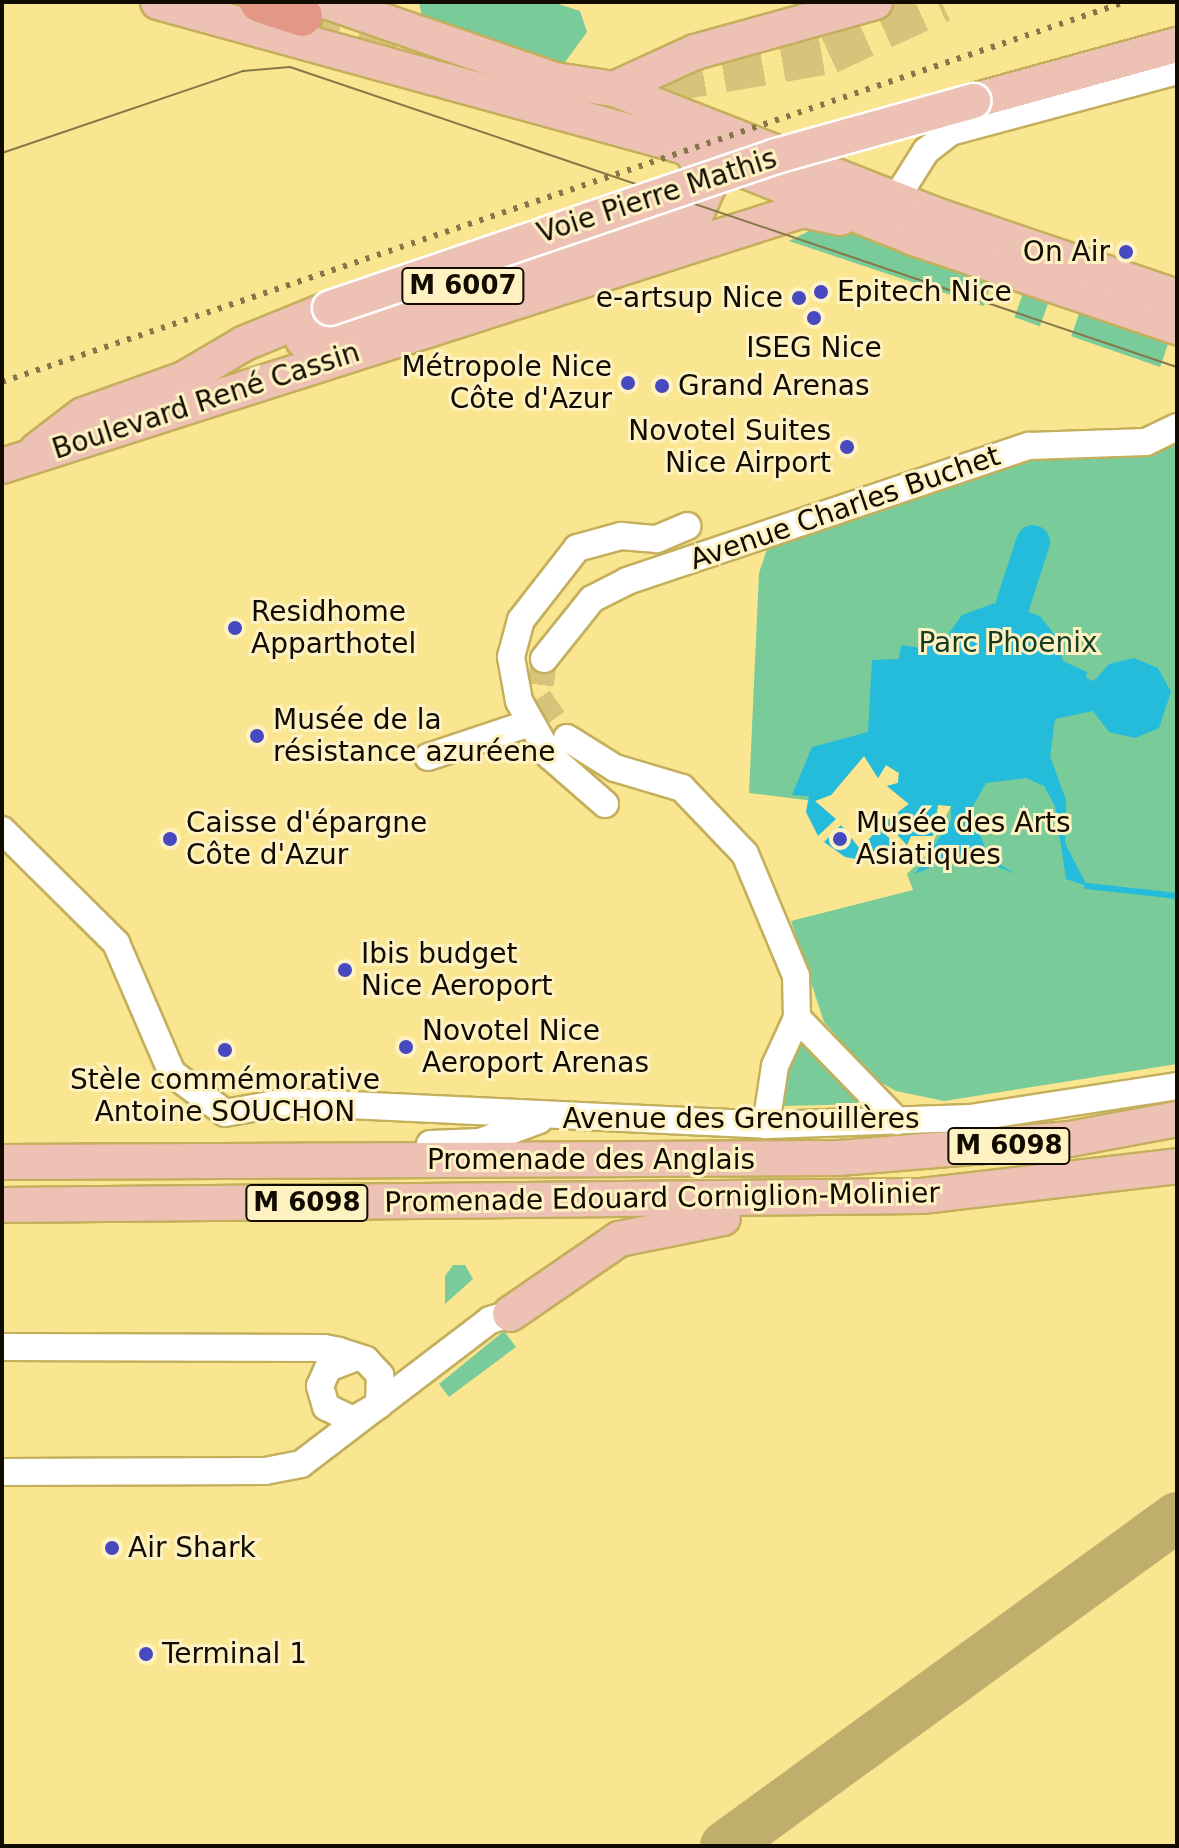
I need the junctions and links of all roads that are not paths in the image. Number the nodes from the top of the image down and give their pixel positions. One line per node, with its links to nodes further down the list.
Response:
1 (158, 2): 7 (main road, Boulevard René Cassin)
2 (260, 2): 4 (highway)
3 (875, 2): 9 (main road)
4 (315, 9): 5 (main road)
5 (392, 12): 7 (main road); 9 (main road)
6 (1177, 45): 18 (main road, Voie Pierre Mathis, bridge)
7 (372, 55): 10 (main road, Boulevard René Cassin)
8 (1177, 71): 12 (street)
9 (614, 89): 10 (main road); 12 (main road)
10 (601, 120): 11 (main road, Boulevard René Cassin)
11 (682, 146): 13 (main road, Boulevard René Cassin); 16 (main road, Boulevard René Cassin / M 6007)
12 (895, 200): 14 (main road)
13 (914, 238): 15 (main road, Boulevard René Cassin); 18 (main road, Boulevard René Cassin)
14 (1177, 297)
15 (1177, 327)
16 (303, 340)
17 (1177, 427): 20 (street, Avenue Charles Buchet)
18 (15, 462)
19 (687, 526): 21 (street)
20 (544, 659)
21 (530, 723): 23 (street); 24 (street)
22 (567, 738): 26 (street)
23 (428, 757)
24 (605, 804)
25 (2, 830): 28 (street, Avenue des Grenouillères)
26 (797, 1018): 30 (street); 31 (street)
27 (1177, 1086): 30 (street, Avenue des Grenouillères)
28 (542, 1119): 31 (street, Avenue des Grenouillères); 32 (street, Avenue des Grenouillères)
29 (1177, 1119): 32 (main road, Promenade des Anglais / M 6098)
30 (897, 1121): 31 (street, Avenue des Grenouillères)
31 (766, 1125)
32 (321, 1160): 33 (main road, Promenade des Anglais / M 6098)
33 (2, 1162)
34 (1177, 1166): 35 (main road, Promenade Edouard Corniglion-Molinier / M 6098)
35 (922, 1196): 36 (main road, Promenade Edouard Corniglion-Molinier / M 6098); 37 (main road)
36 (2, 1205)
37 (510, 1314): 40 (street)
38 (2, 1347): 39 (street)
39 (361, 1359): 40 (street); 41 (street); 41 (street)
40 (423, 1369): 41 (street)
41 (372, 1413): 42 (street)
42 (2, 1472)

